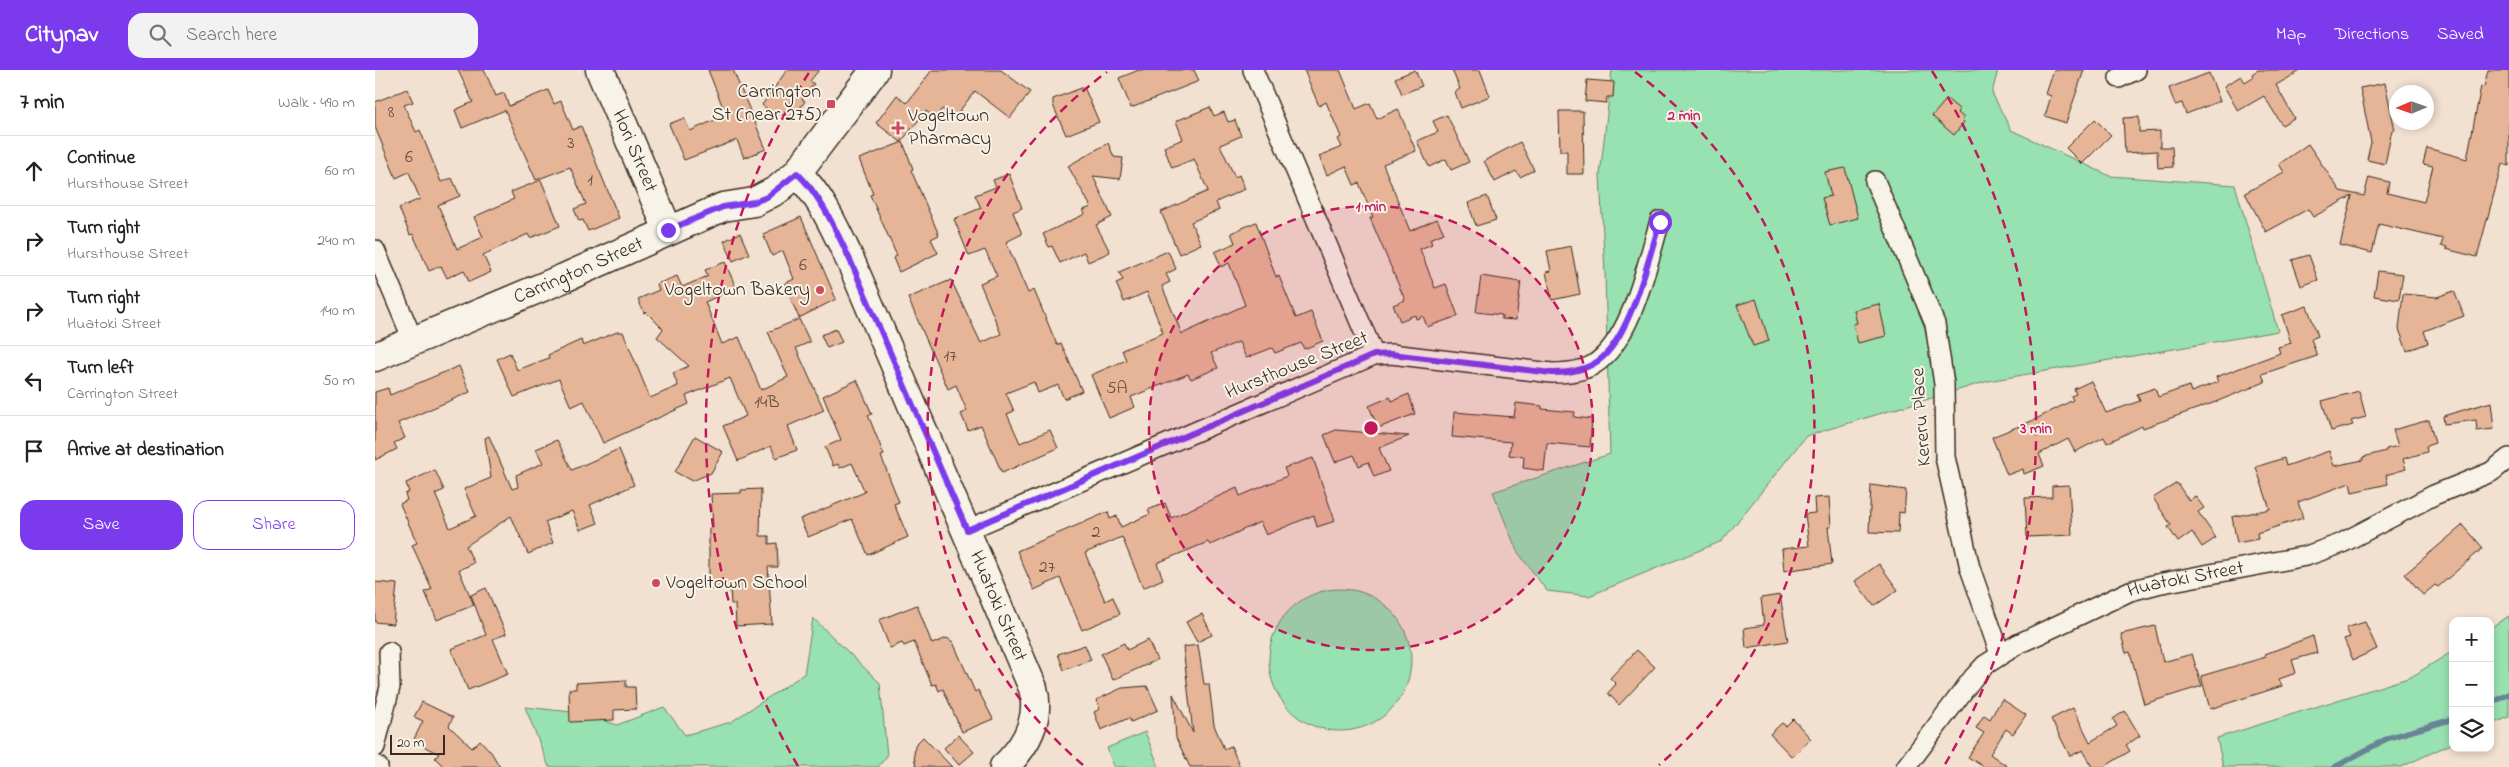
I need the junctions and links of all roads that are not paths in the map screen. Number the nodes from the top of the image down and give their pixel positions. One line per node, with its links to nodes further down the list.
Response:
1 (600, 70): 9 (main road, Hori Street)
2 (875, 70): 6 (main road, Carrington Street)
3 (1253, 70): 12 (street)
4 (2136, 70): 5 (street)
5 (2119, 78)
6 (797, 173): 9 (main road, Carrington Street); 15 (main road, Huatoki Street)
7 (1875, 181): 17 (street, Kereru Place)
8 (1660, 222): 12 (street, Hursthouse Street)
9 (668, 230): 11 (main road, Carrington Street)
10 (375, 250): 11 (street)
11 (413, 340): 13 (main road, Carrington Street)
12 (1374, 355): 15 (street, Hursthouse Street)
13 (375, 357)
14 (2509, 458): 17 (street, Huatoki Street)
15 (967, 530): 19 (main road, Huatoki Street)
16 (389, 652): 18 (street)
17 (2000, 654): 20 (street, Huatoki Street)
18 (375, 747)
19 (1004, 767)
20 (1906, 767)

